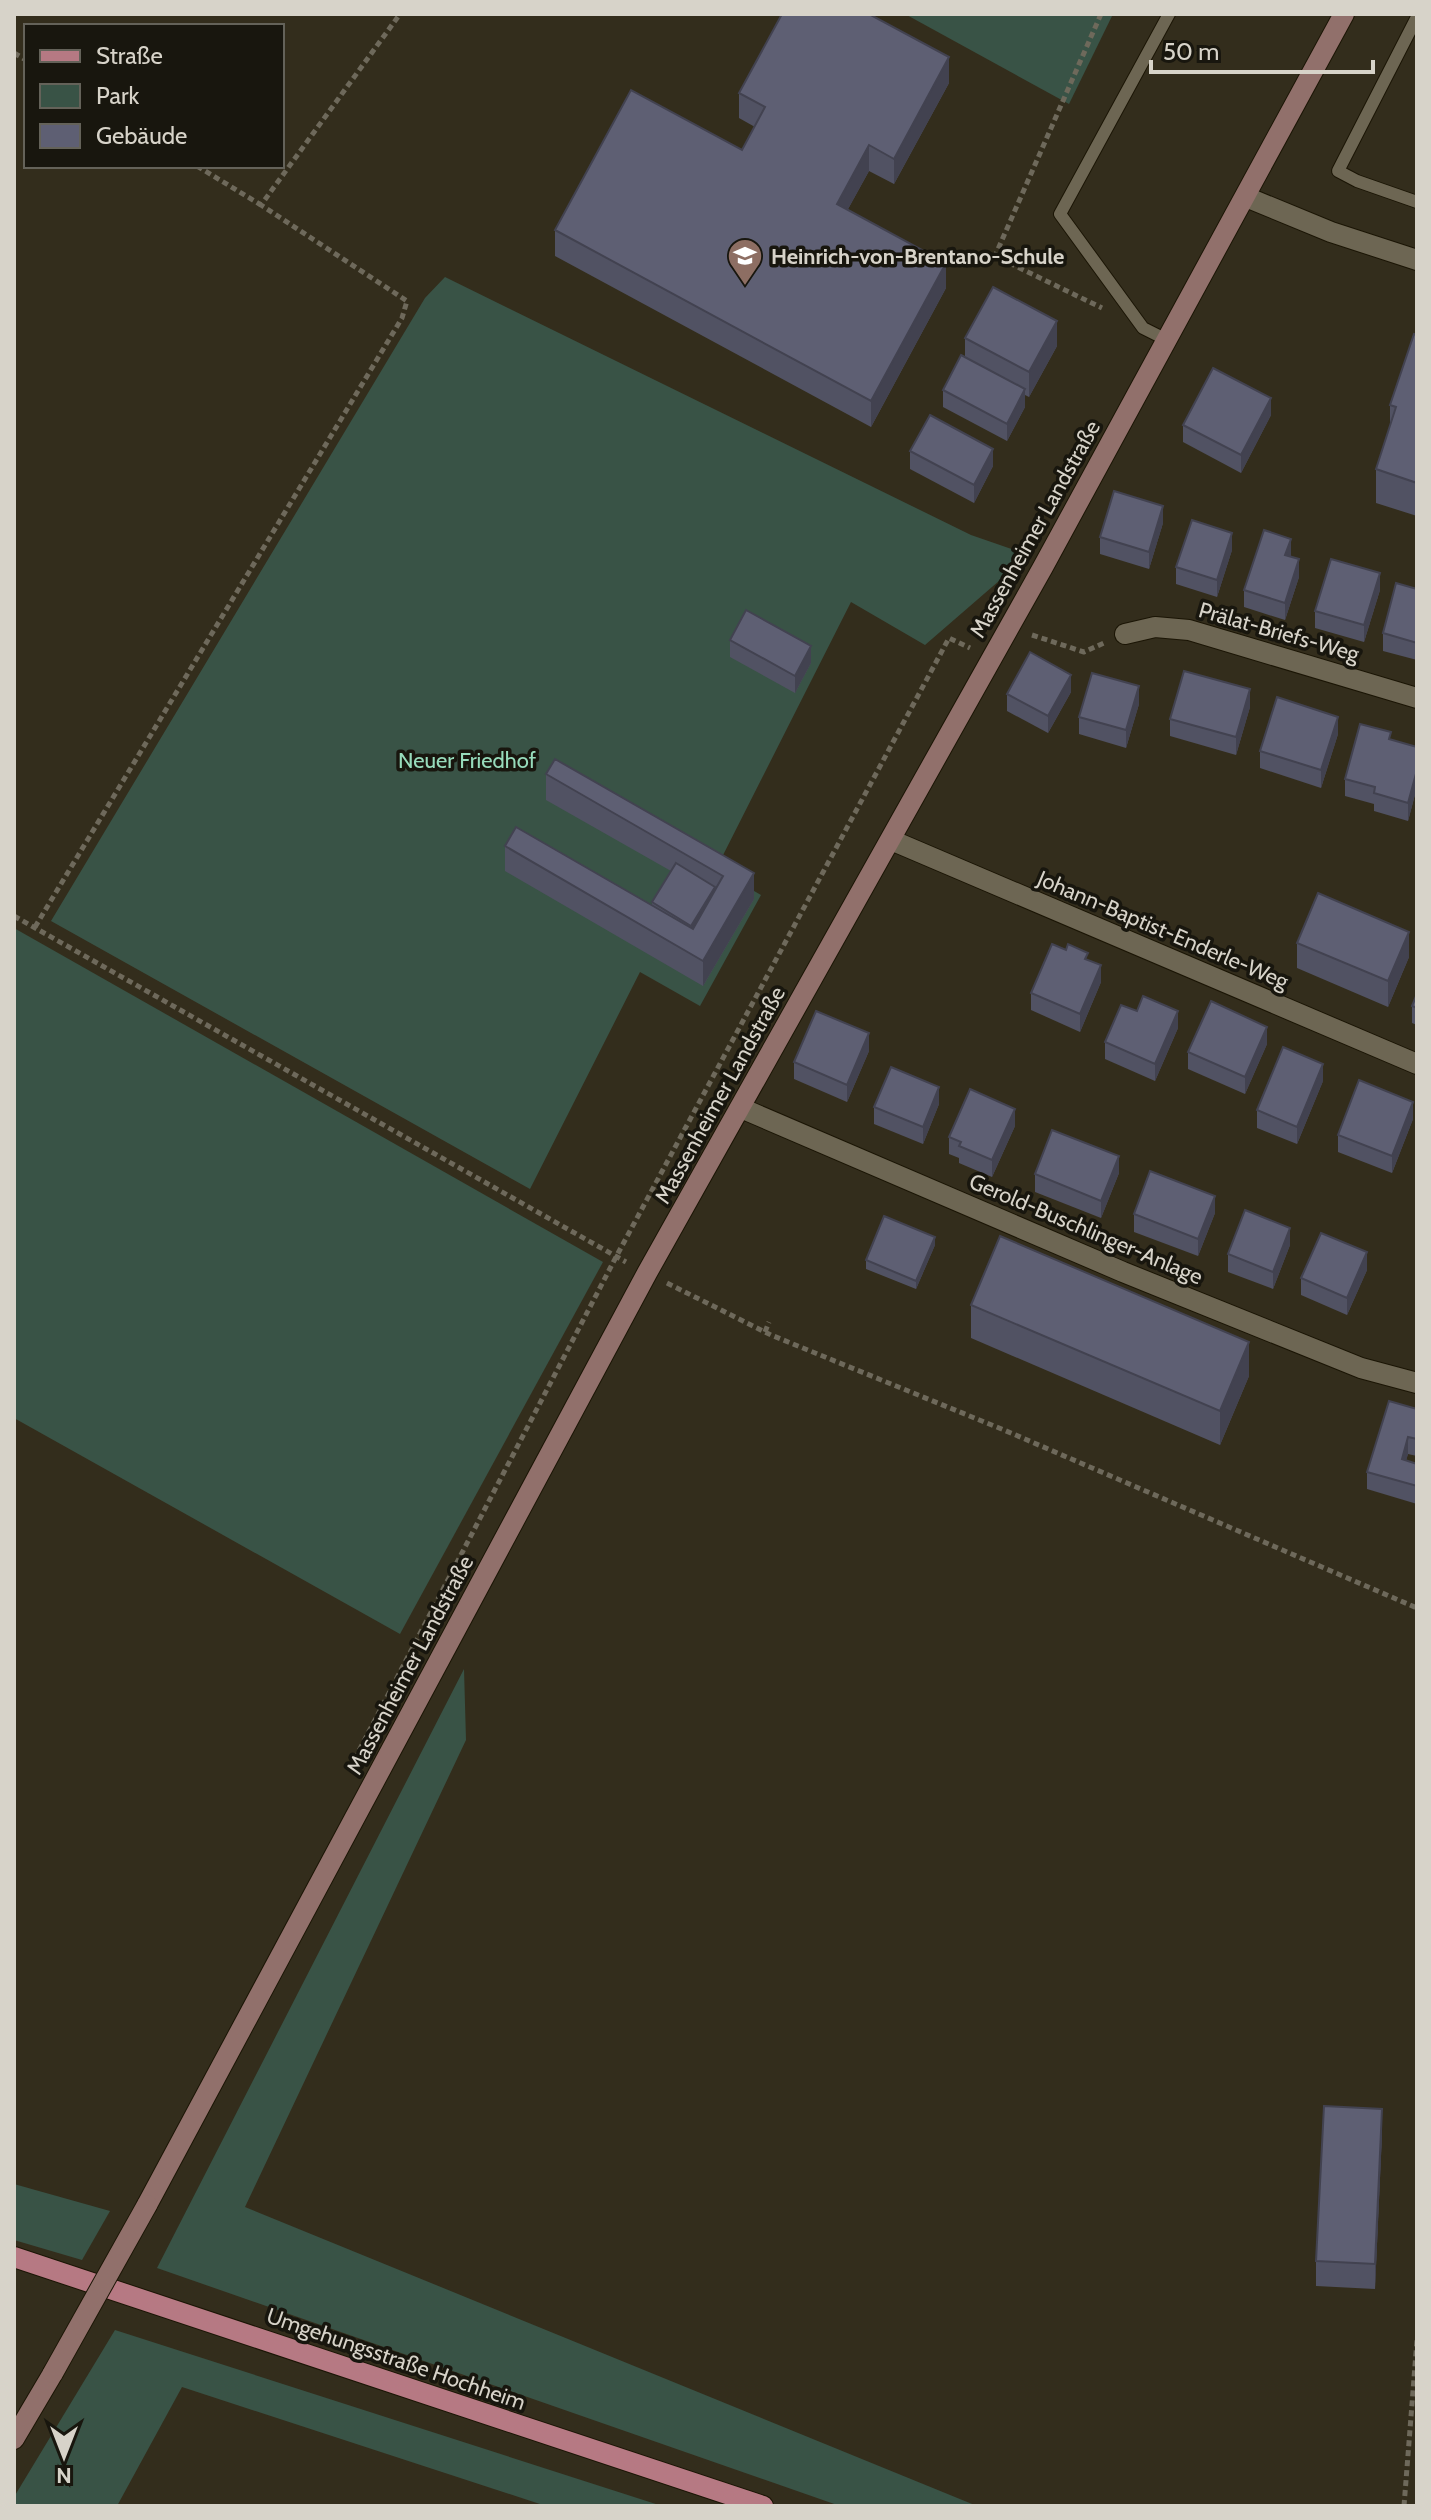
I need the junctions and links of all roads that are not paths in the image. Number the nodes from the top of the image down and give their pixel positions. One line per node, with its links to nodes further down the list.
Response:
1 (1169, 14): 7 (lane)
2 (1344, 14): 4 (street, Massenheimer Landstraße)
3 (1417, 17): 5 (lane)
4 (1246, 197): 6 (street); 7 (street, Massenheimer Landstraße)
5 (1417, 202)
6 (1417, 260)
7 (1167, 340): 10 (street, Massenheimer Landstraße)
8 (1125, 634): 9 (street, Prälat-Briefs-Weg)
9 (1417, 698)
10 (891, 840): 11 (street, Johann-Baptist-Enderle-Weg); 12 (street, Massenheimer Landstraße)
11 (1417, 1064)
12 (741, 1108): 13 (street, Gerold-Buschlinger-Anlage); 15 (street, Massenheimer Landstraße, bridge)
13 (1417, 1383)
14 (14, 2257): 16 (main road, Umgehungsstraße Hochheim)
15 (14, 2439)
16 (763, 2506)

